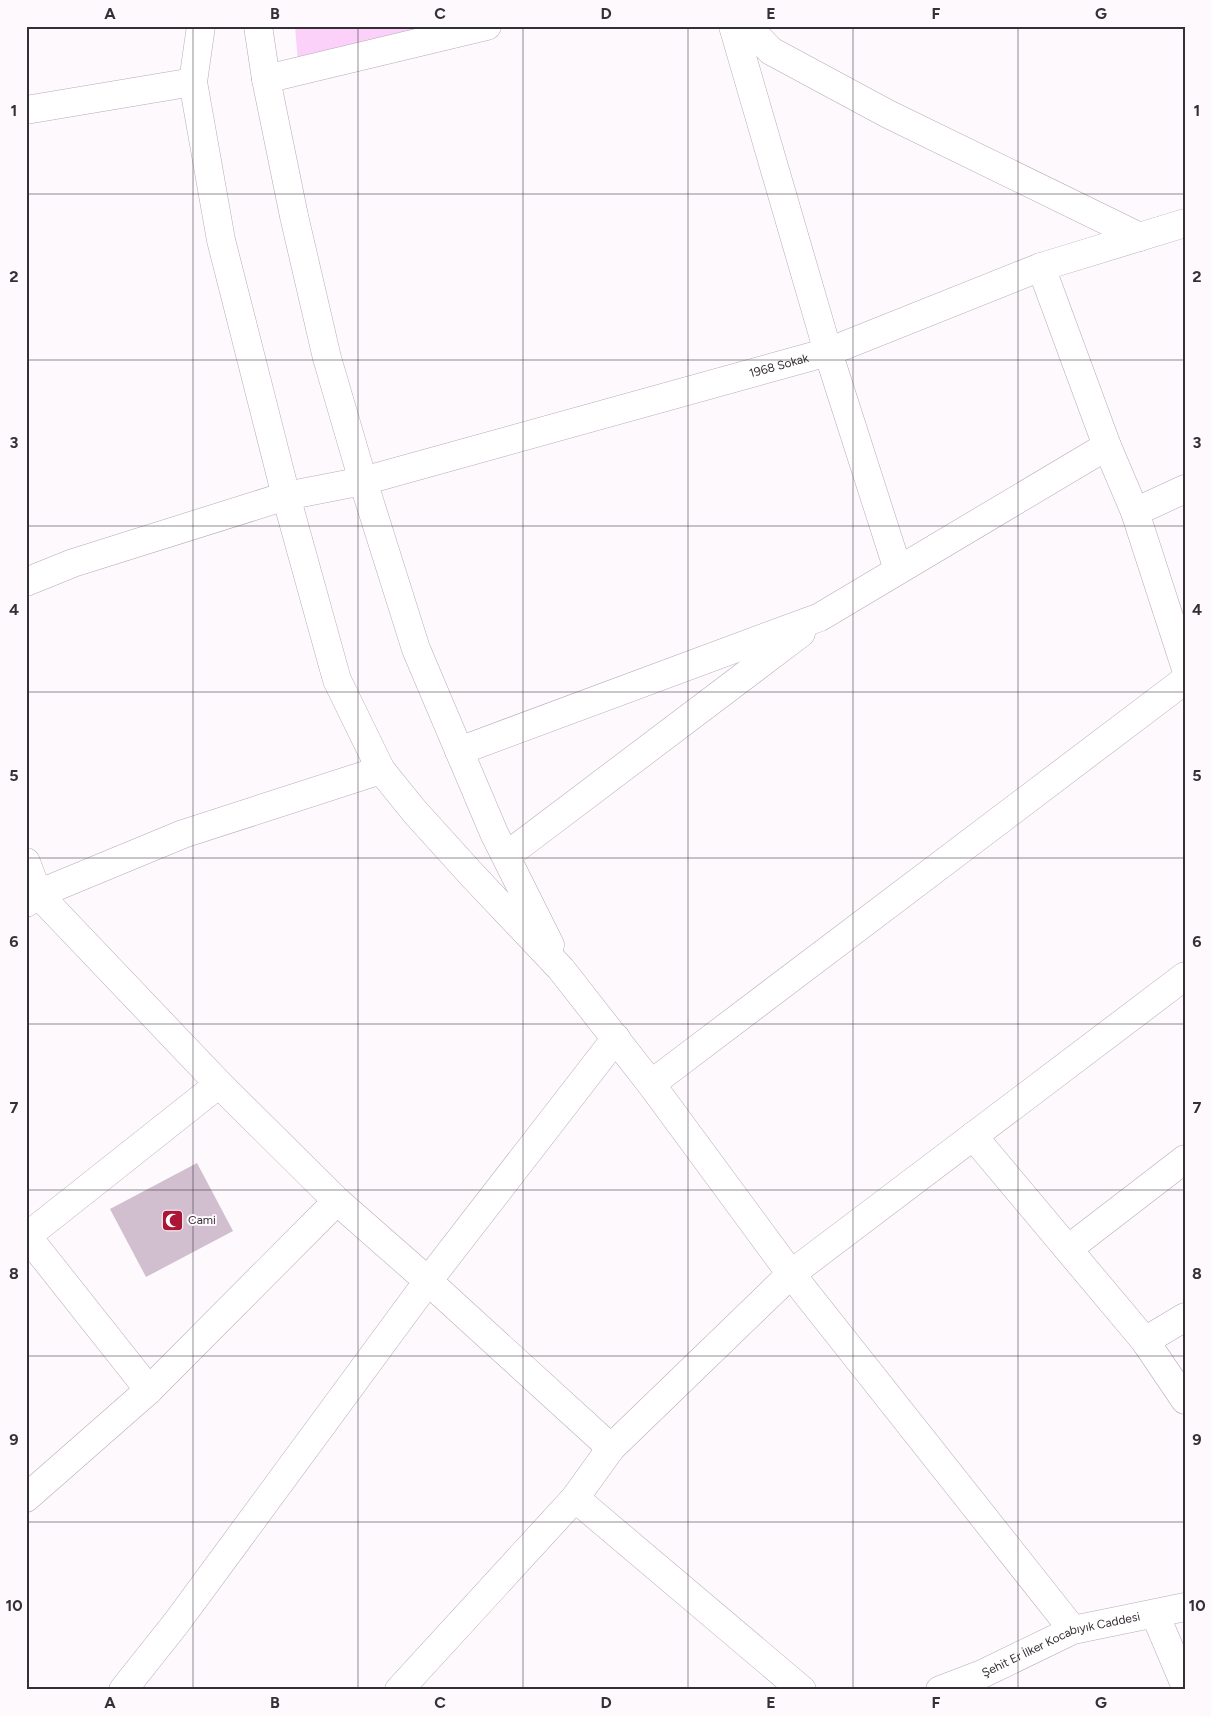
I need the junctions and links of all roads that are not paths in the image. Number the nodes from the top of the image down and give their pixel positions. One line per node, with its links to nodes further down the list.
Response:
1 (201, 26): 7 (street)
2 (258, 26): 6 (street)
3 (487, 26): 6 (street)
4 (733, 26): 12 (street)
5 (747, 26): 10 (street)
6 (266, 79): 14 (street)
7 (193, 82): 8 (street); 16 (street)
8 (26, 110)
9 (1185, 223): 10 (street, 1968 Sokak)
10 (1140, 238): 11 (street, 1968 Sokak)
11 (1041, 267): 12 (street, 1968 Sokak); 13 (street)
12 (828, 352): 14 (street, 1968 Sokak); 18 (street)
13 (1107, 446): 17 (street); 18 (street)
14 (363, 481): 16 (street, 1968 Sokak); 23 (street)
15 (1185, 489): 17 (street)
16 (286, 496): 19 (street, 1968 Sokak); 24 (street)
17 (1135, 512): 21 (street)
18 (898, 570): 20 (street)
19 (26, 582)
20 (828, 612): 23 (street); 25 (street)
21 (1185, 666)
22 (1185, 680): 32 (street)
23 (459, 751): 25 (street)
24 (381, 770): 27 (street); 28 (street)
25 (506, 856): 28 (street)
26 (26, 862): 27 (street)
27 (32, 898): 31 (street)
28 (561, 969): 30 (street)
29 (1185, 976): 33 (street)
30 (616, 1038): 32 (street); 39 (street)
31 (219, 1084): 35 (street); 36 (street)
32 (651, 1084): 38 (street)
33 (973, 1136): 37 (street); 38 (street)
34 (1185, 1159): 37 (street)
35 (337, 1202): 39 (street); 42 (street)
36 (27, 1236): 42 (street)
37 (1068, 1249): 41 (street)
38 (791, 1274): 44 (street); 49 (street)
39 (428, 1281): 44 (street); 51 (street)
40 (1185, 1317): 41 (street)
41 (1145, 1341): 43 (street)
42 (149, 1390): 45 (street)
43 (1185, 1400)
44 (611, 1448): 46 (street)
45 (26, 1498)
46 (575, 1498): 52 (street); 53 (street)
47 (1185, 1607): 48 (street, Şehit Er İlker Kocabıyık Caddesi)
48 (1155, 1614): 49 (street, Şehit Er İlker Kocabıyık Caddesi); 50 (street)
49 (1073, 1630): 54 (street, Şehit Er İlker Kocabıyık Caddesi)
50 (1185, 1685)
51 (123, 1690)
52 (399, 1690)
53 (802, 1690)
54 (940, 1690)

